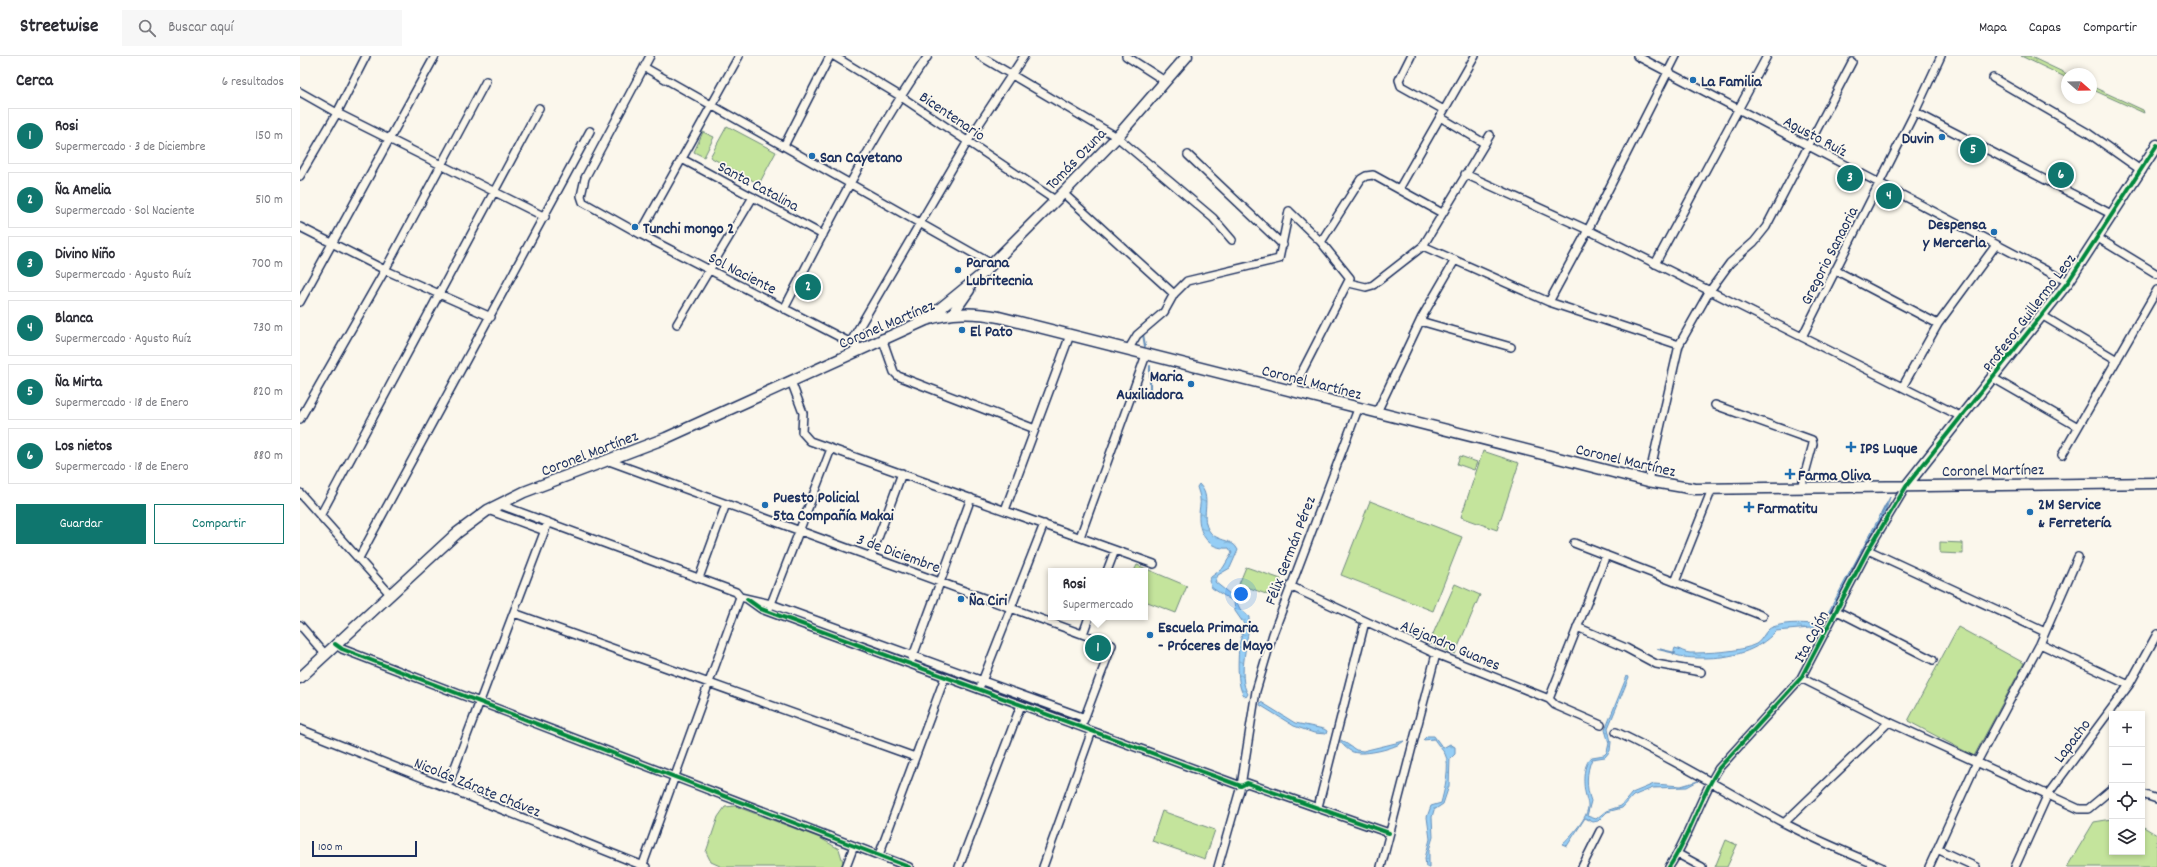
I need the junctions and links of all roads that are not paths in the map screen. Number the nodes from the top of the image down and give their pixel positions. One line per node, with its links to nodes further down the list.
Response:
1 (366, 56): 31 (street)
2 (435, 56): 36 (street)
3 (650, 56): 19 (street)
4 (739, 56): 27 (street)
5 (830, 56): 39 (street)
6 (834, 56): 26 (street, Bicentenario)
7 (928, 56): 26 (street)
8 (980, 56): 21 (street)
9 (1024, 56): 21 (street)
10 (1126, 56): 24 (street)
11 (1187, 56): 24 (main road, Tomás Ozuna)
12 (1411, 56): 32 (street)
13 (1475, 56): 32 (street)
14 (1637, 56): 20 (street, Agusto Ruíz)
15 (1676, 56): 20 (street)
16 (1766, 56): 29 (street)
17 (1941, 56): 30 (street, Gregorio Sanaoria)
18 (1852, 62): 40 (street)
19 (644, 67): 27 (street); 60 (street, Sol Naciente)
20 (1668, 72): 29 (street, Agusto Ruíz); 59 (street)
21 (1010, 75): 35 (street); 37 (street)
22 (1993, 78): 45 (street)
23 (486, 81): 44 (street)
24 (1165, 81): 35 (main road, Tomás Ozuna)
25 (300, 92): 31 (street)
26 (900, 96): 37 (street, Bicentenario); 48 (street)
27 (712, 105): 39 (street); 43 (street)
28 (539, 108): 51 (street)
29 (1738, 109): 40 (street, Agusto Ruíz); 71 (street)
30 (1915, 112): 49 (street, Gregorio Sanaoria); 55 (street)
31 (337, 113): 36 (street); 47 (street)
32 (1442, 114): 38 (street); 50 (street)
33 (590, 131): 56 (street)
34 (1490, 135): 38 (street)
35 (1117, 137): 52 (main road, Tomás Ozuna); 63 (street)
36 (389, 139): 44 (street); 65 (street)
37 (968, 141): 52 (street, Bicentenario); 57 (street)
38 (1484, 143): 46 (street)
39 (784, 146): 48 (street)
40 (1809, 146): 49 (street, Agusto Ruíz); 80 (street)
41 (2156, 151): 45 (main road, Profesor Guillermo Leoz)
42 (1188, 155): 66 (street)
43 (682, 159): 53 (street, Santa Catalina); 60 (street)
44 (441, 166): 51 (street); 72 (street)
45 (2142, 171): 55 (main road, Profesor Guillermo Leoz)
46 (1465, 174): 54 (street); 59 (street)
47 (300, 176)
48 (848, 184): 57 (street); 61 (street)
49 (1880, 184): 67 (street, Agusto Ruíz); 74 (street, Gregorio Sanaoria)
50 (1399, 189): 54 (street); 64 (street)
51 (495, 190): 56 (street); 81 (street)
52 (1059, 196): 70 (main road, Tomás Ozuna); 82 (street, Bicentenario)
53 (753, 197): 61 (street, Santa Catalina); 73 (street)
54 (1442, 213): 68 (street)
55 (2113, 215): 62 (main road, Profesor Guillermo Leoz)
56 (545, 217): 88 (street)
57 (918, 223): 70 (street); 96 (street)
58 (300, 227): 65 (street)
59 (1588, 230): 71 (street); 84 (street)
60 (640, 234): 73 (street, Sol Naciente)
61 (823, 235): 85 (street)
62 (2098, 238): 75 (street); 77 (main road, Profesor Guillermo Leoz)
63 (1232, 240)
64 (1321, 242): 66 (street); 78 (street)
65 (332, 244): 72 (street); 83 (street)
66 (1283, 245): 82 (street)
67 (1996, 245): 77 (street, Agusto Ruíz); 92 (street)
68 (1423, 246): 69 (street); 78 (street)
69 (1455, 260): 84 (street); 90 (street)
70 (992, 264): 76 (main road, Tomás Ozuna)
71 (1655, 264): 80 (street)
72 (385, 270): 81 (street); 111 (street)
73 (710, 270): 85 (street, Sol Naciente); 91 (street)
74 (1835, 270): 92 (street); 94 (street, Gregorio Sanaoria)
75 (2157, 274)
76 (979, 277): 86 (main road, Tomás Ozuna); 89 (main road, Tomás Ozuna)
77 (2068, 282): 87 (main road, Profesor Guillermo Leoz)
78 (1349, 283): 106 (street)
79 (2157, 290): 102 (street)
80 (1709, 292): 94 (street); 97 (street)
81 (439, 294): 88 (street); 129 (street)
82 (1174, 294): 100 (street)
83 (300, 302)
84 (1549, 302): 97 (street)
85 (784, 309): 96 (street, Sol Naciente)
86 (953, 313): 89 (main road, Coronel Martínez); 93 (main road, Coronel Martínez)
87 (2043, 316): 102 (street); 103 (main road, Profesor Guillermo Leoz)
88 (491, 317): 141 (street)
89 (926, 320): 95 (main road, Coronel Martínez)
90 (1420, 321): 98 (street); 109 (street)
91 (677, 324)
92 (1938, 324): 105 (street)
93 (1070, 335): 100 (main road, Coronel Martínez); 113 (street)
94 (1802, 337): 105 (street)
95 (882, 338): 99 (main road, Coronel Martínez); 113 (street)
96 (850, 343): 99 (street, Sol Naciente)
97 (1679, 345): 118 (street)
98 (1511, 347)
99 (861, 348): 104 (main road, Coronel Martínez)
100 (1128, 350): 101 (main road, Coronel Martínez)
101 (1146, 355): 106 (main road, Coronel Martínez); 134 (street)
102 (2117, 360): 112 (street)
103 (1993, 378): 110 (main road, Profesor Guillermo Leoz); 112 (street)
104 (791, 381): 114 (street); 116 (main road, Coronel Martínez)
105 (1903, 386): 110 (street)
106 (1292, 391): 108 (main road, Coronel Martínez)
107 (1715, 405): 121 (street)
108 (1358, 409): 109 (main road, Coronel Martínez); 147 (street, Félix Germán Pérez)
109 (1377, 412): 118 (main road, Coronel Martínez)
110 (1962, 417): 120 (main road, Profesor Guillermo Leoz)
111 (300, 419)
112 (2078, 428): 115 (street)
113 (1035, 429): 128 (street)
114 (831, 449): 117 (street); 133 (street)
115 (2062, 455)
116 (609, 461): 125 (main road, Coronel Martínez); 126 (street, 3 de Diciembre)
117 (902, 473): 124 (street); 139 (street)
118 (1648, 480): 122 (main road, Coronel Martínez)
119 (2157, 483): 120 (main road, Coronel Martínez)
120 (1906, 485): 121 (main road, Coronel Martínez); 137 (street, Ita Cajón)
121 (1801, 488): 122 (main road, Coronel Martínez)
122 (1712, 489): 146 (street)
123 (300, 493): 129 (street)
124 (971, 498): 128 (street); 145 (street)
125 (498, 504): 127 (main road, Coronel Martínez); 130 (street)
126 (726, 504): 133 (street, 3 de Diciembre); 144 (street)
127 (488, 510): 132 (street); 148 (main road, Coronel Martínez)
128 (1006, 510): 131 (street)
129 (320, 516): 141 (street)
130 (548, 522): 132 (street); 144 (street)
131 (1044, 524): 134 (street); 151 (street)
132 (545, 531): 154 (street)
133 (800, 531): 139 (street, 3 de Diciembre); 150 (street)
134 (1080, 537): 136 (street)
135 (1574, 543): 138 (street)
136 (1115, 550): 142 (street); 143 (street)
137 (1868, 550): 153 (street, Ita Cajón); 160 (street)
138 (1606, 555): 146 (street); 159 (street)
139 (871, 557): 145 (street, 3 de Diciembre)
140 (2078, 557): 160 (street)
141 (359, 558): 148 (street)
142 (1154, 564)
143 (1108, 568)
144 (700, 578): 149 (street)
145 (940, 582): 151 (street, 3 de Diciembre); 167 (street)
146 (1675, 582): 155 (street)
147 (1290, 586): 157 (street, Alejandro Guanes); 192 (street, Félix Germán Pérez)
148 (390, 594): 163 (main road)
149 (744, 598): 150 (street); 152 (street); 175 (street)
150 (771, 604): 152 (street); 167 (street)
151 (1011, 608): 161 (street, 3 de Diciembre); 174 (street)
152 (768, 612): 169 (street)
153 (1837, 612): 168 (street); 173 (street, Ita Cajón)
154 (514, 613): 175 (street); 179 (street)
155 (1763, 616)
156 (1088, 620): 161 (street)
157 (1365, 622): 166 (street, Alejandro Guanes); 198 (street)
158 (300, 626): 165 (street)
159 (1577, 627): 170 (street); 178 (street)
160 (2045, 632): 164 (street)
161 (1083, 634): 181 (street, 3 de Diciembre)
162 (2157, 634): 176 (street, Lapacho)
163 (335, 644): 165 (main road); 179 (street)
164 (2040, 644): 176 (street); 189 (street)
165 (325, 654): 172 (main road)
166 (1436, 654): 178 (street, Alejandro Guanes); 201 (street)
167 (913, 656): 169 (street); 174 (street)
168 (1933, 660)
169 (910, 664): 171 (street)
170 (1701, 672)
171 (945, 676): 177 (street); 188 (street)
172 (300, 678)
173 (1801, 678): 182 (street); 191 (street, Ita Cajón)
174 (982, 681): 177 (street); 181 (street)
175 (709, 682): 188 (street); 190 (street)
176 (2130, 686): 195 (street, Lapacho)
177 (979, 689): 180 (street)
178 (1549, 699): 183 (street, Alejandro Guanes)
179 (479, 702): 190 (street); 193 (street)
180 (1021, 704): 184 (street); 209 (street)
181 (1085, 718): 184 (street)
182 (1889, 722): 189 (street); 199 (street)
183 (1601, 725)
184 (1082, 727): 186 (street)
185 (300, 729): 193 (street, Nicolás Zárate Chávez)
186 (1092, 731): 192 (street); 210 (street)
187 (1616, 732): 191 (street)
188 (915, 757): 205 (street)
189 (1977, 762): 195 (street); 203 (street)
190 (674, 778): 202 (street); 206 (street)
191 (1711, 781): 199 (street); 204 (street, Ita Cajón)
192 (1241, 786): 198 (street); 211 (street, Félix Germán Pérez)
193 (446, 788): 206 (street, Nicolás Zárate Chávez)
194 (2109, 791): 195 (street)
195 (2048, 794): 219 (street, Lapacho)
196 (2145, 795): 197 (street)
197 (2157, 799)
198 (1318, 807): 201 (street)
199 (1784, 823): 216 (street)
200 (1600, 831): 213 (street)
201 (1389, 833): 212 (street)
202 (854, 846): 205 (street); 207 (street)
203 (1937, 849): 217 (street); 218 (street)
204 (1678, 854): 214 (street, Ita Cajón); 215 (street)
205 (879, 855): 208 (street)
206 (644, 867)
207 (846, 867)
208 (910, 867)
209 (959, 867)
210 (1044, 867)
211 (1218, 867)
212 (1381, 867)
213 (1582, 867)
214 (1669, 867)
215 (1702, 867)
216 (1881, 867)
217 (1929, 867)
218 (1976, 867)
219 (2014, 867)

